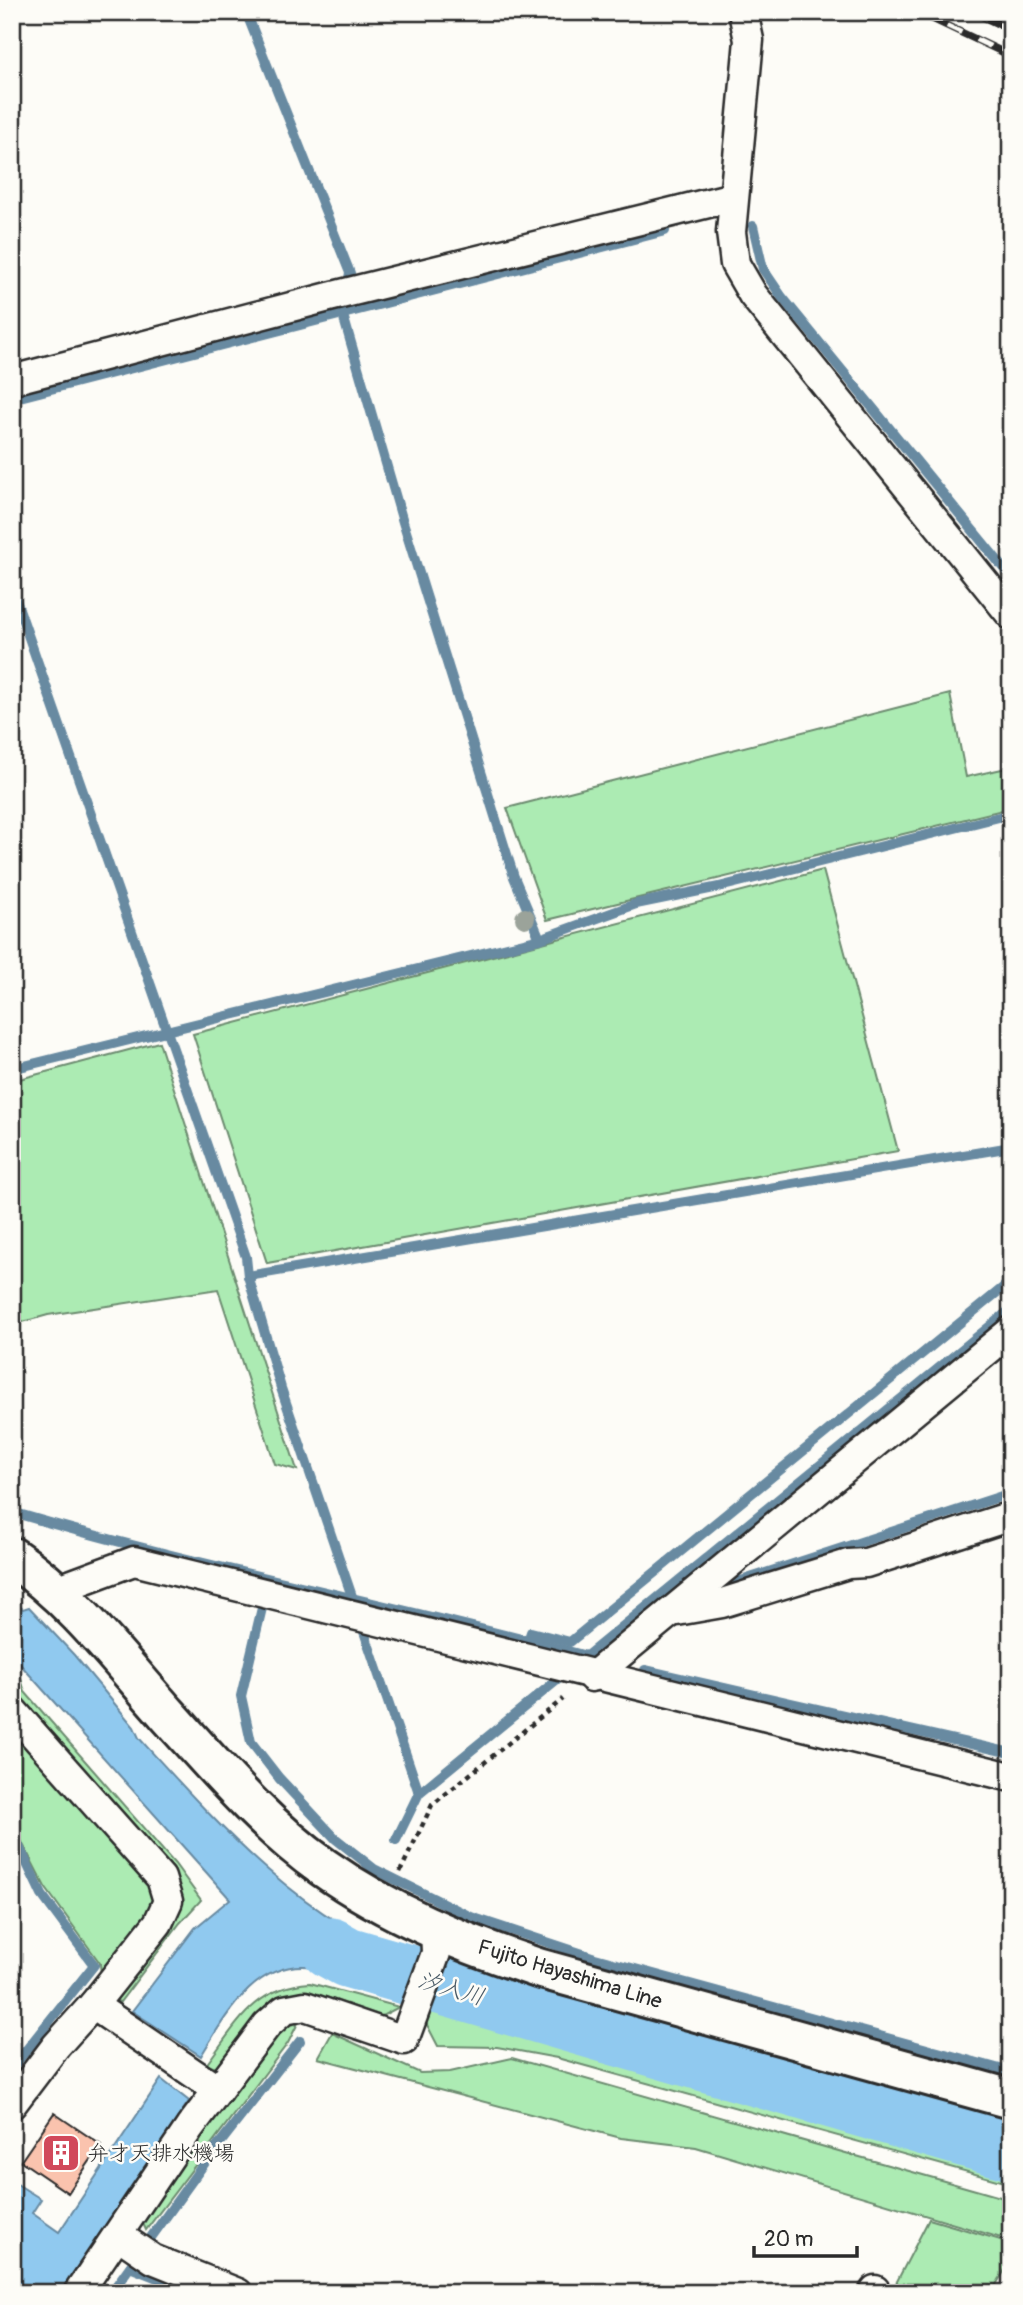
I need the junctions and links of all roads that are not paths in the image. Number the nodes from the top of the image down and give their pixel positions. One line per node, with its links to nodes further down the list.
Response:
1 (743, 12): 2 (street)
2 (733, 197): 3 (street); 4 (street)
3 (12, 380)
4 (1011, 615)
5 (1011, 1331): 9 (street)
6 (1011, 1516): 9 (street)
7 (12, 1557): 8 (main road, Fujito Hayashima Line)
8 (56, 1590): 10 (street); 13 (main road, Fujito Hayashima Line)
9 (667, 1613): 10 (street)
10 (578, 1673): 12 (street)
11 (12, 1710): 14 (street)
12 (1011, 1777)
13 (436, 1941): 15 (street); 16 (main road, Fujito Hayashima Line)
14 (93, 2005): 15 (street); 17 (street)
15 (218, 2090): 18 (street)
16 (1011, 2099)
17 (12, 2104)
18 (124, 2239): 19 (street); 20 (street)
19 (78, 2293)
20 (238, 2293)

